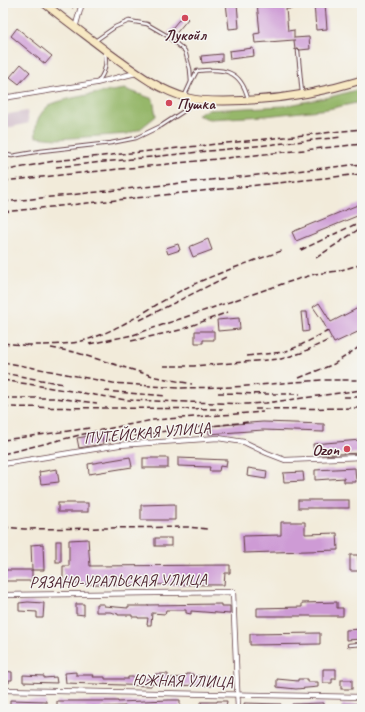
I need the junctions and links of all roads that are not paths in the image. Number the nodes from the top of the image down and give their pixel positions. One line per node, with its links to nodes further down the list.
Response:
1 (44, 3): 3 (main road)
2 (82, 3): 3 (street)
3 (75, 28): 4 (main road)
4 (94, 42): 5 (main road); 9 (lane)
5 (105, 50): 7 (main road); 10 (lane)
6 (298, 51): 11 (lane)
7 (136, 72): 10 (street); 13 (main road)
8 (362, 80): 11 (main road)
9 (191, 82): 13 (lane); 14 (lane)
10 (96, 83): 12 (street)
11 (303, 95): 14 (main road)
12 (3, 98)
13 (187, 98): 14 (main road); 15 (lane)
14 (248, 101)
15 (3, 154)
16 (362, 457): 17 (street, ПУТЕЙСКАЯ УЛИЦА)
17 (3, 464)
18 (362, 589): 20 (street)
19 (3, 595): 24 (street, РЯЗАНО-УРАЛЬСКАЯ УЛИЦА)
20 (362, 612)
21 (362, 644): 22 (lane)
22 (349, 645)
23 (3, 690): 24 (street, ЮЖНАЯ УЛИЦА)
24 (238, 694): 25 (street, ЮЖНАЯ УЛИЦА); 26 (street)
25 (362, 697)
26 (238, 709)

